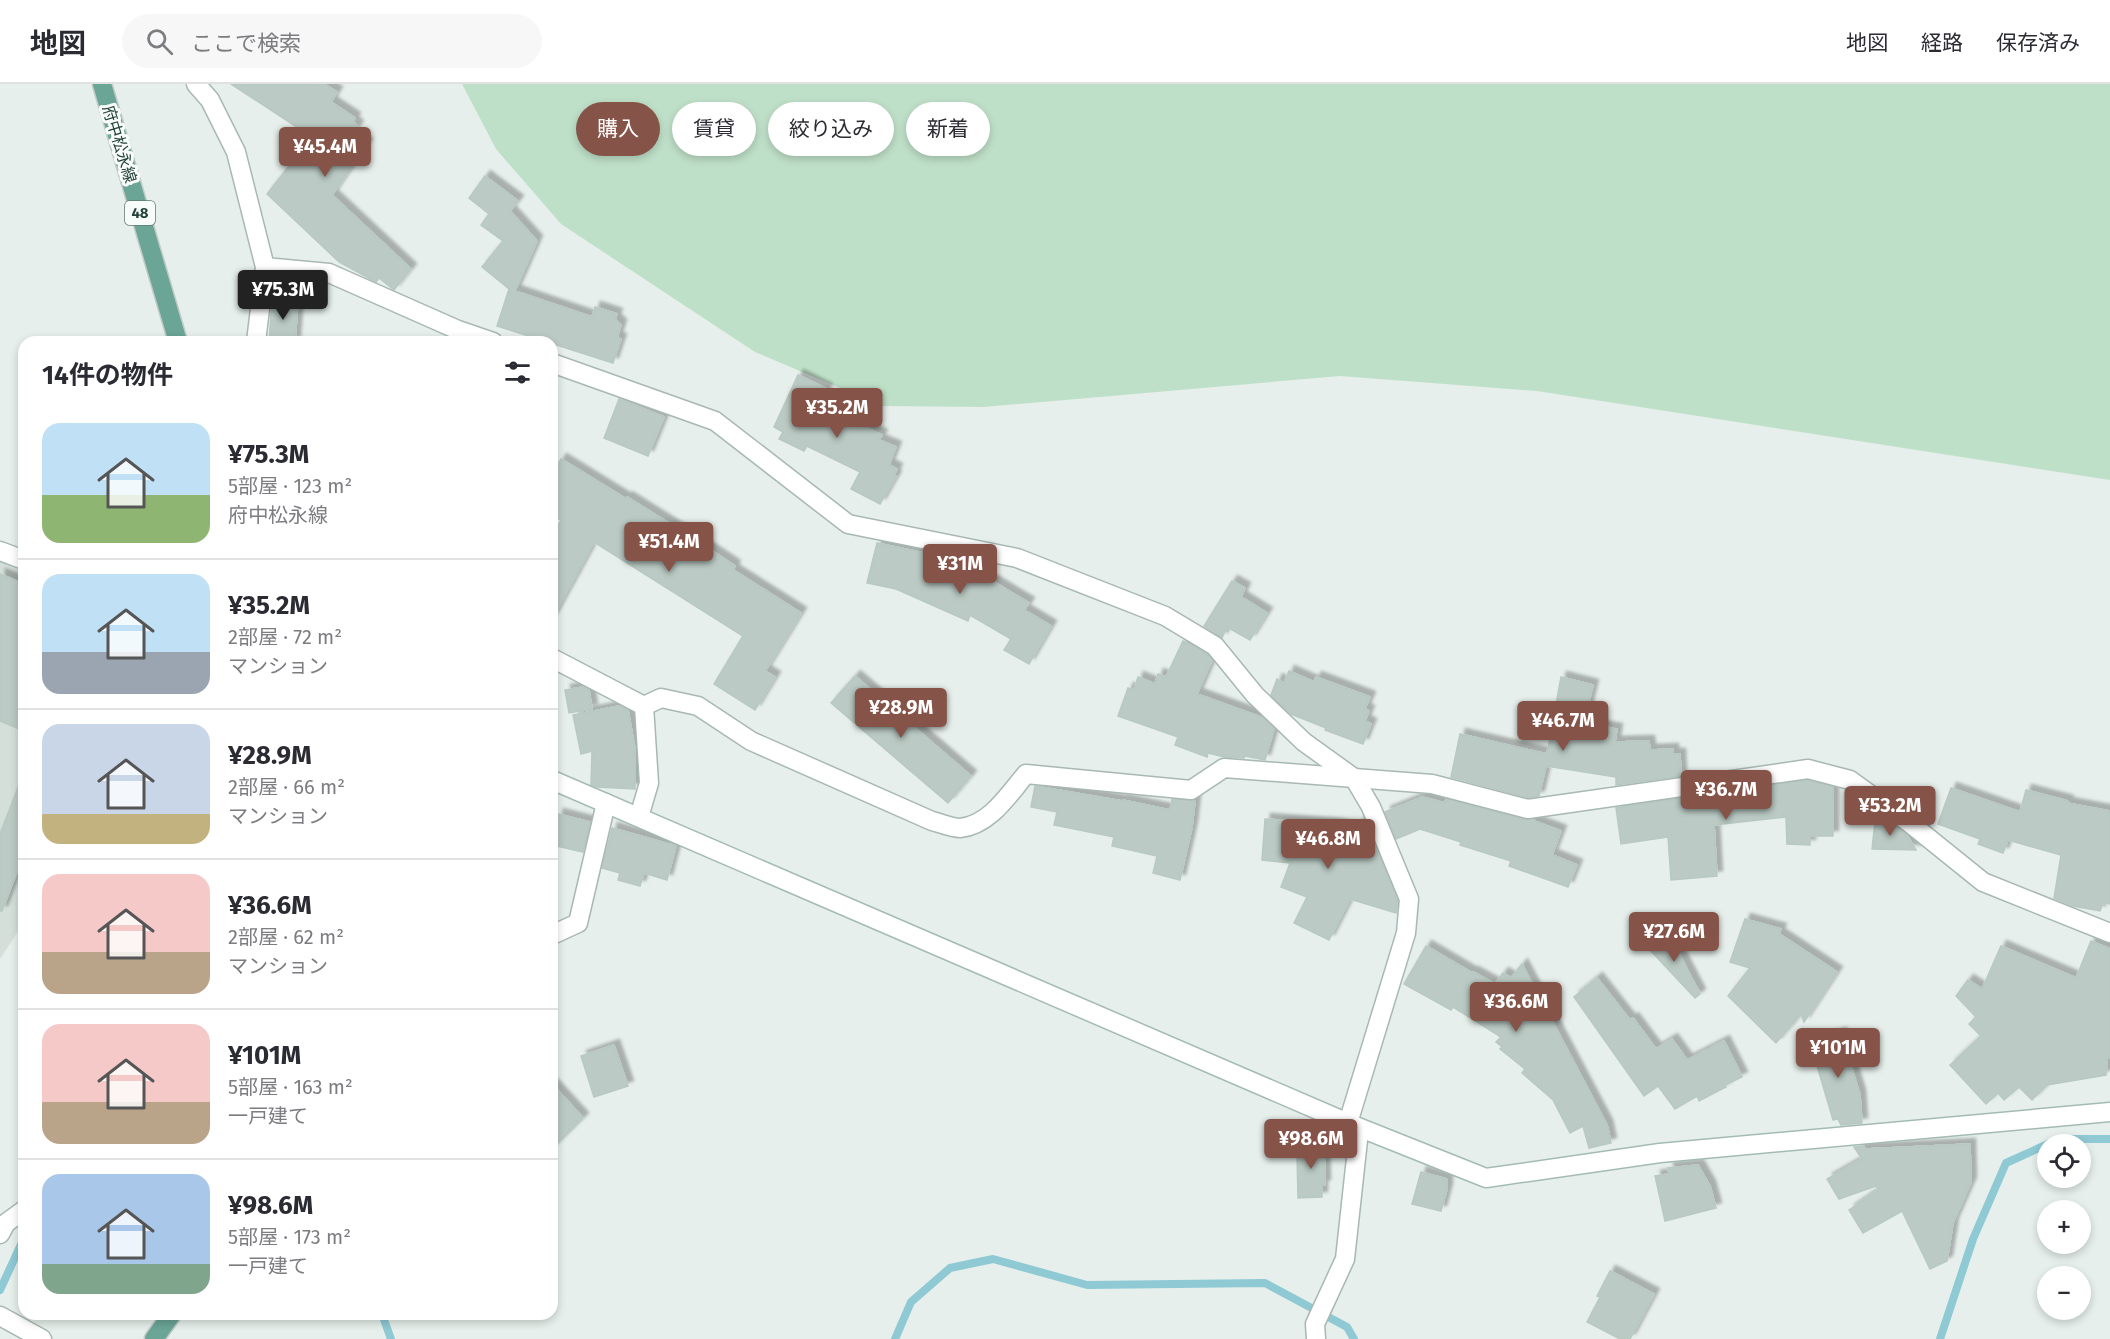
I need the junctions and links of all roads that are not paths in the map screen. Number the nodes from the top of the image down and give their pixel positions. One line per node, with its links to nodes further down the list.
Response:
1 (102, 84): 4 (main road, 府中松永線 / 48)
2 (196, 84): 3 (street)
3 (265, 267): 5 (street); 6 (street)
4 (176, 336)
5 (257, 336)
6 (476, 336)
7 (558, 365): 12 (street)
8 (0, 551): 9 (street)
9 (18, 558)
10 (558, 661): 11 (street)
11 (644, 706): 12 (street); 15 (street)
12 (1354, 778): 17 (street); 19 (street)
13 (558, 783): 14 (street)
14 (606, 803): 15 (street); 16 (street)
15 (639, 817): 19 (street)
16 (558, 932)
17 (2110, 933)
18 (2110, 1112): 19 (street)
19 (1348, 1123): 26 (street)
20 (18, 1214): 21 (street)
21 (0, 1234)
22 (0, 1316): 24 (street)
23 (168, 1320): 25 (main road)
24 (42, 1339)
25 (154, 1339)
26 (1316, 1339)

